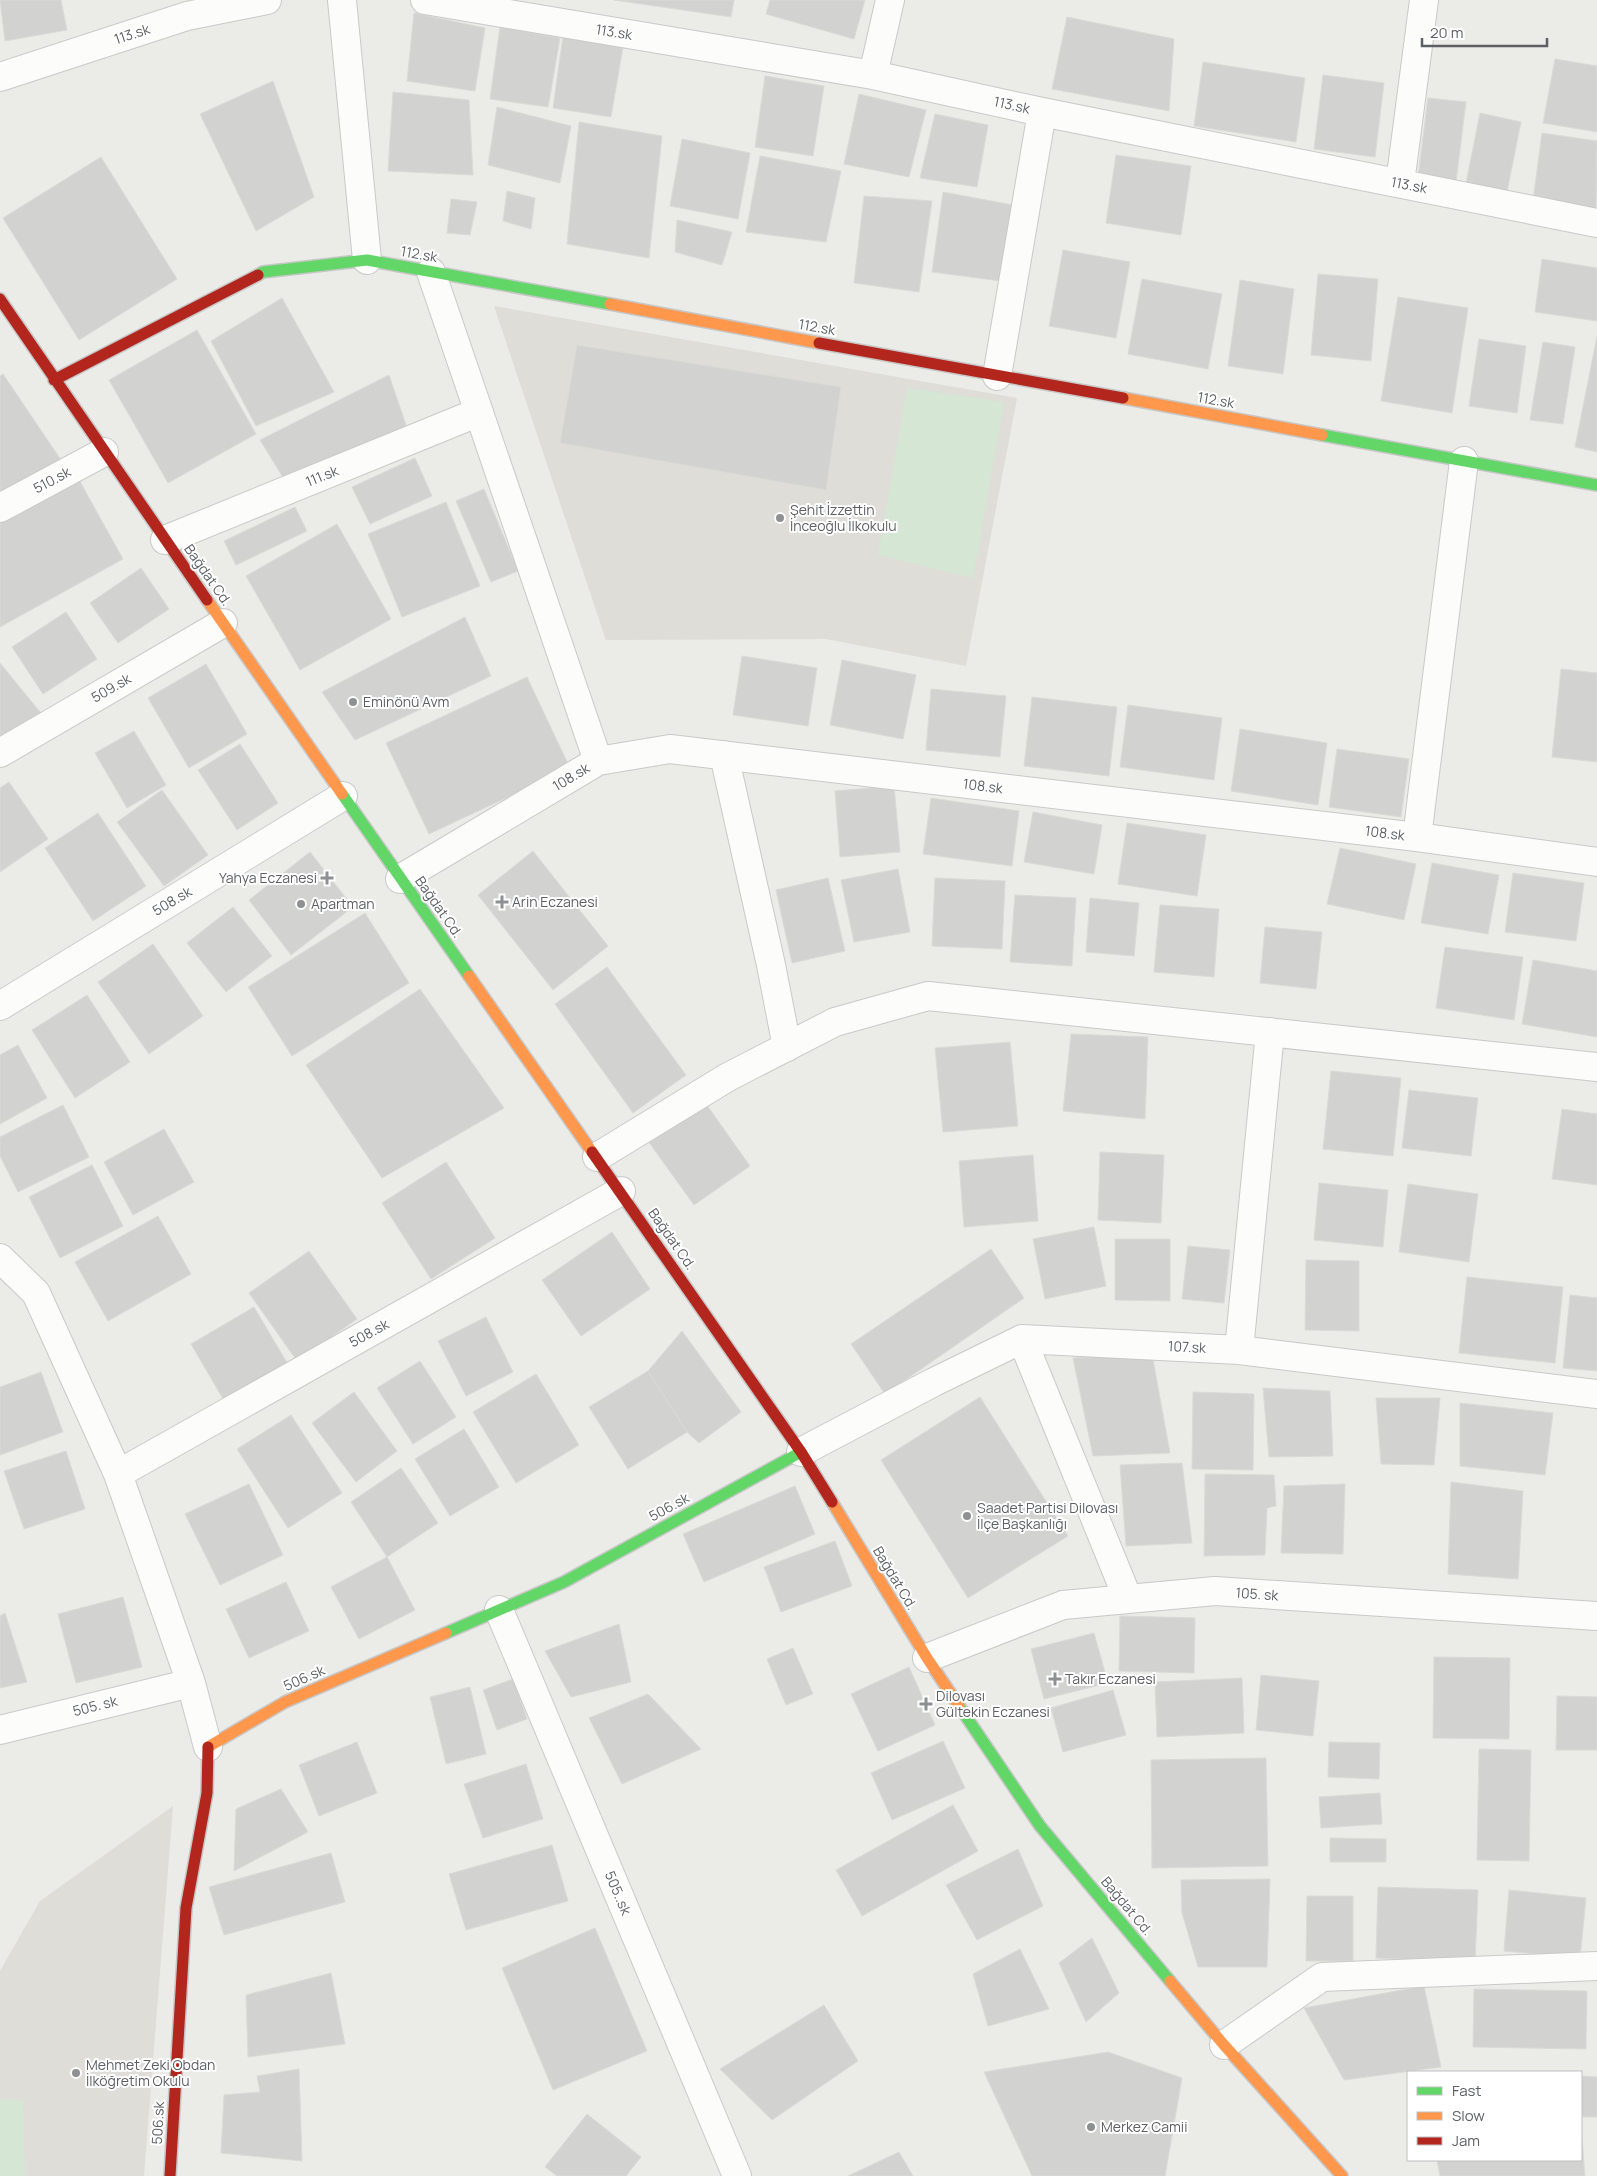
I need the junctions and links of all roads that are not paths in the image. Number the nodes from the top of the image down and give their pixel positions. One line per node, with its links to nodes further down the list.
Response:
1 (267, 0): 8 (street, 113.sk)
2 (342, 0): 12 (street)
3 (425, 0): 6 (street, 113.sk)
4 (890, 0): 7 (street)
5 (1424, 0): 10 (street)
6 (564, 12): 7 (street, 113.sk)
7 (873, 75): 9 (street, 113.sk)
8 (0, 77)
9 (1042, 112): 10 (street, 113.sk); 15 (street)
10 (1400, 184): 11 (street, 113.sk)
11 (1597, 223)
12 (367, 260): 13 (street, 112.sk); 16 (street, 112.sk)
13 (431, 272): 15 (street, 112.sk); 17 (street)
14 (0, 299): 16 (street, Bağdat Cd.)
15 (997, 376): 19 (street, 112.sk)
16 (54, 380): 18 (street, Bağdat Cd.)
17 (479, 412): 22 (street, 111.sk); 26 (street)
18 (104, 452): 21 (street, 510.sk); 22 (street, Bağdat Cd.)
19 (1464, 461): 20 (street, 112.sk); 28 (street)
20 (1597, 485)
21 (0, 508)
22 (165, 540): 23 (street, Bağdat Cd.)
23 (223, 623): 24 (street, 509.sk); 27 (street, Bağdat Cd.)
24 (0, 753)
25 (724, 755): 26 (street, 108.sk); 28 (street, 108.sk); 33 (street)
26 (598, 761): 30 (street, 108.sk)
27 (343, 796): 30 (street, Bağdat Cd.); 31 (street, 508.sk)
28 (1417, 837): 29 (street, 108.sk)
29 (1597, 862)
30 (400, 879): 35 (street, Bağdat Cd.)
31 (0, 1006)
32 (1270, 1032): 33 (street); 34 (street); 39 (street)
33 (787, 1047): 35 (street)
34 (1597, 1067)
35 (597, 1157): 36 (street, Bağdat Cd.)
36 (620, 1191): 41 (street, Bağdat Cd.); 42 (street, 508.sk)
37 (0, 1258): 42 (street)
38 (1022, 1339): 39 (street, 107.sk); 41 (street, 107.sk); 43 (street)
39 (1239, 1350): 40 (street, 107.sk)
40 (1597, 1394)
41 (801, 1452): 44 (street, 506.sk); 46 (street, Bağdat Cd.)
42 (118, 1474): 47 (street)
43 (1128, 1599): 45 (street, 105. sk); 46 (street, 105. sk)
44 (499, 1610): 49 (street, 506.sk); 53 (street, 505..sk)
45 (1597, 1616)
46 (926, 1658): 51 (street, Bağdat Cd.)
47 (191, 1683): 48 (street, 505. sk); 49 (street)
48 (0, 1730)
49 (208, 1747): 52 (street, 506.sk)
50 (1597, 1966): 51 (street)
51 (1224, 2045): 54 (street, Bağdat Cd.)
52 (170, 2176)
53 (737, 2176)
54 (1342, 2176)

